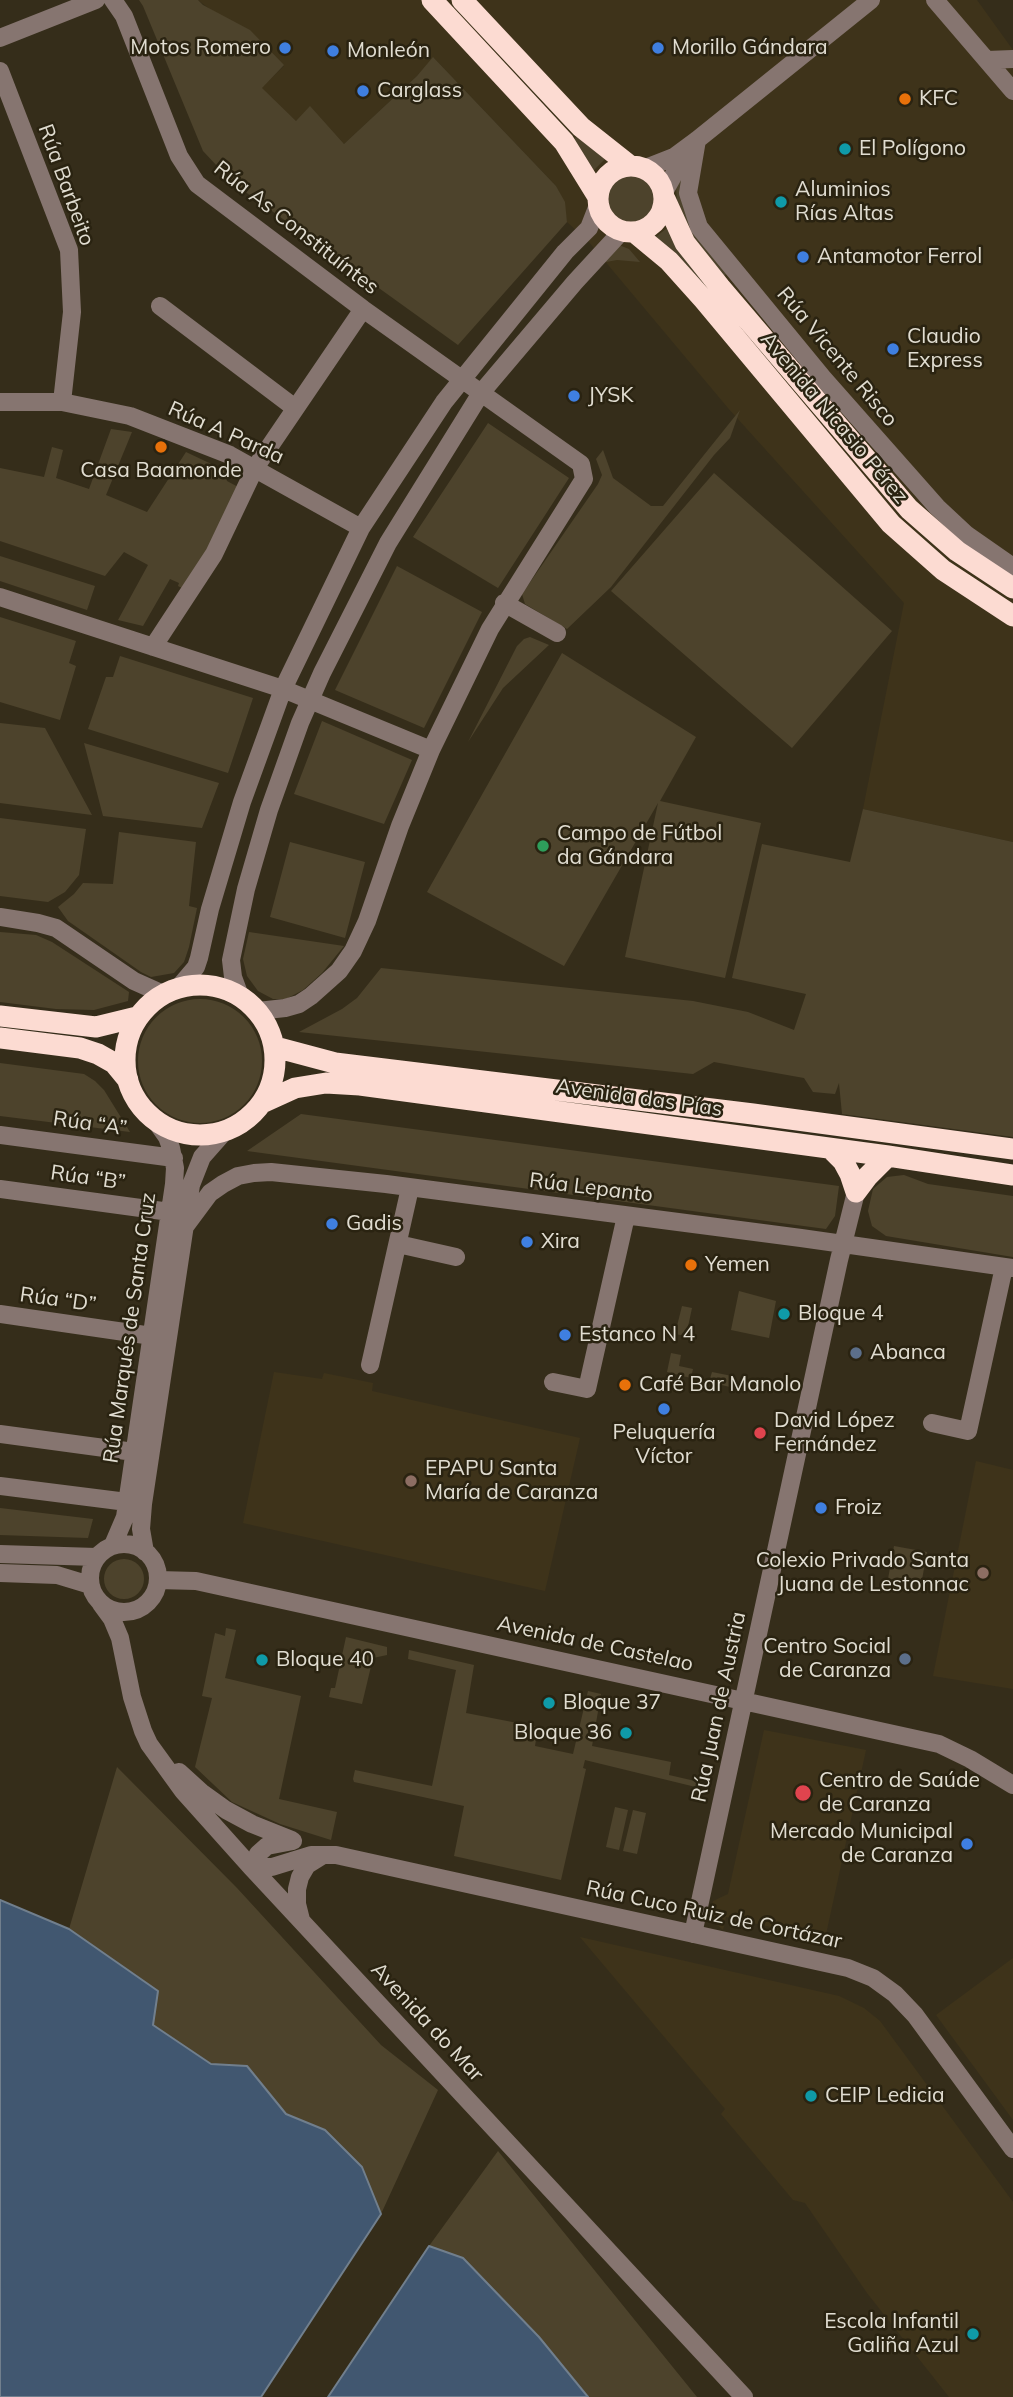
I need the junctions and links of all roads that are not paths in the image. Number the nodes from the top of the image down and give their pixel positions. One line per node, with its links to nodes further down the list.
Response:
1 (96, 0): 7 (street)
2 (113, 0): 18 (street, Rúa As Constituíntes)
3 (432, 0): 15 (highway)
4 (462, 0): 13 (highway)
5 (871, 0): 12 (street)
6 (935, 0): 9 (street)
7 (0, 38)
8 (1013, 59): 9 (street)
9 (986, 60): 11 (street)
10 (0, 71): 22 (street, Rúa Barbeito)
11 (1013, 91)
12 (696, 141): 13 (street); 14 (street); 26 (street, Rúa Vicente Risco)
13 (637, 167): 14 (highway); 15 (highway)
14 (665, 196): 16 (highway); 27 (highway, Avenida Nicasio Pérez)
15 (598, 201): 16 (highway); 19 (street)
16 (628, 232): 20 (street); 30 (highway, Avenida Nicasio Pérez)
17 (160, 306): 23 (street)
18 (363, 309): 19 (street, Rúa As Constituíntes); 23 (street)
19 (461, 379): 20 (street, Rúa As Constituíntes); 25 (street)
20 (481, 393): 29 (street, Rúa As Constituíntes); 34 (street)
21 (0, 402): 22 (street, Rúa A Parda)
22 (62, 402): 24 (street, Rúa A Parda)
23 (295, 408): 24 (street)
24 (255, 468): 25 (street, Rúa A Parda); 32 (street)
25 (361, 528): 33 (street)
26 (1013, 567)
27 (1013, 588)
28 (0, 597): 32 (street)
29 (504, 603): 31 (street); 35 (street, Rúa As Constituíntes)
30 (1013, 616)
31 (557, 633)
32 (153, 647): 33 (street)
33 (283, 689): 34 (street); 37 (street)
34 (310, 700): 35 (street); 38 (street)
35 (431, 750): 39 (street, Rúa As Constituíntes)
36 (0, 918): 37 (street)
37 (171, 991): 38 (highway); 41 (highway)
38 (240, 996): 39 (highway)
39 (258, 1011): 43 (highway)
40 (0, 1016): 41 (highway)
41 (137, 1017): 44 (highway)
42 (0, 1038): 44 (highway)
43 (275, 1047): 45 (highway); 50 (highway, Avenida das Pías)
44 (128, 1080): 46 (highway)
45 (262, 1103): 47 (highway); 49 (highway, Avenida das Pías)
46 (155, 1120): 47 (highway); 52 (street, Rúa Marqués de Santa Cruz)
47 (225, 1131): 59 (street, Rúa Marqués de Santa Cruz)
48 (0, 1135): 52 (street, Rúa “A”)
49 (831, 1149): 51 (highway, Avenida das Pías); 56 (highway)
50 (1013, 1149)
51 (888, 1156): 53 (highway, Avenida das Pías); 56 (highway)
52 (174, 1158): 57 (street, Rúa Marqués de Santa Cruz)
53 (1013, 1175)
54 (410, 1188): 58 (street, Rúa Lepanto); 59 (street, Rúa Lepanto); 60 (street)
55 (0, 1189): 57 (street, Rúa “B”)
56 (856, 1192): 61 (street, Rúa Juan de Austria)
57 (170, 1212): 65 (street, Rúa Marqués de Santa Cruz)
58 (626, 1216): 61 (street, Rúa Lepanto); 67 (street)
59 (184, 1228): 74 (street, Rúa Marqués de Santa Cruz)
60 (398, 1244): 62 (street); 66 (street)
61 (844, 1244): 63 (street, Rúa Lepanto); 83 (street, Rúa Juan de Austria)
62 (457, 1257)
63 (1009, 1267): 68 (street)
64 (0, 1314): 65 (street, Rúa “D”)
65 (152, 1336): 70 (street, Rúa Marqués de Santa Cruz)
66 (370, 1365)
67 (553, 1382)
68 (932, 1423)
69 (0, 1434): 70 (street)
70 (134, 1452): 72 (street, Rúa Marqués de Santa Cruz)
71 (0, 1486): 72 (street)
72 (127, 1502): 73 (street, Rúa Marqués de Santa Cruz)
73 (113, 1545): 74 (street); 76 (street)
74 (145, 1552): 78 (street)
75 (0, 1554): 76 (street)
76 (96, 1557): 79 (street)
77 (0, 1573): 79 (street)
78 (158, 1580): 81 (street); 83 (street, Avenida de Castelao)
79 (90, 1585): 80 (street)
80 (101, 1604): 81 (street); 82 (street, Avenida do Mar)
81 (140, 1609): 82 (street, Avenida do Mar)
82 (124, 1650): 84 (street, Avenida do Mar)
83 (743, 1700): 85 (street, Avenida de Castelao); 90 (street, Rúa Juan de Austria)
84 (149, 1744): 86 (street); 88 (street, Avenida do Mar)
85 (1013, 1785)
86 (293, 1841): 87 (street); 88 (street)
87 (326, 1854): 88 (street); 89 (street); 90 (street, Rúa Cuco Ruiz de Cortázar)
88 (251, 1867): 89 (street, Avenida do Mar)
89 (301, 1920): 92 (street, Avenida do Mar)
90 (693, 1934): 91 (street, Rúa Cuco Ruiz de Cortázar)
91 (1013, 2149)
92 (744, 2397)

